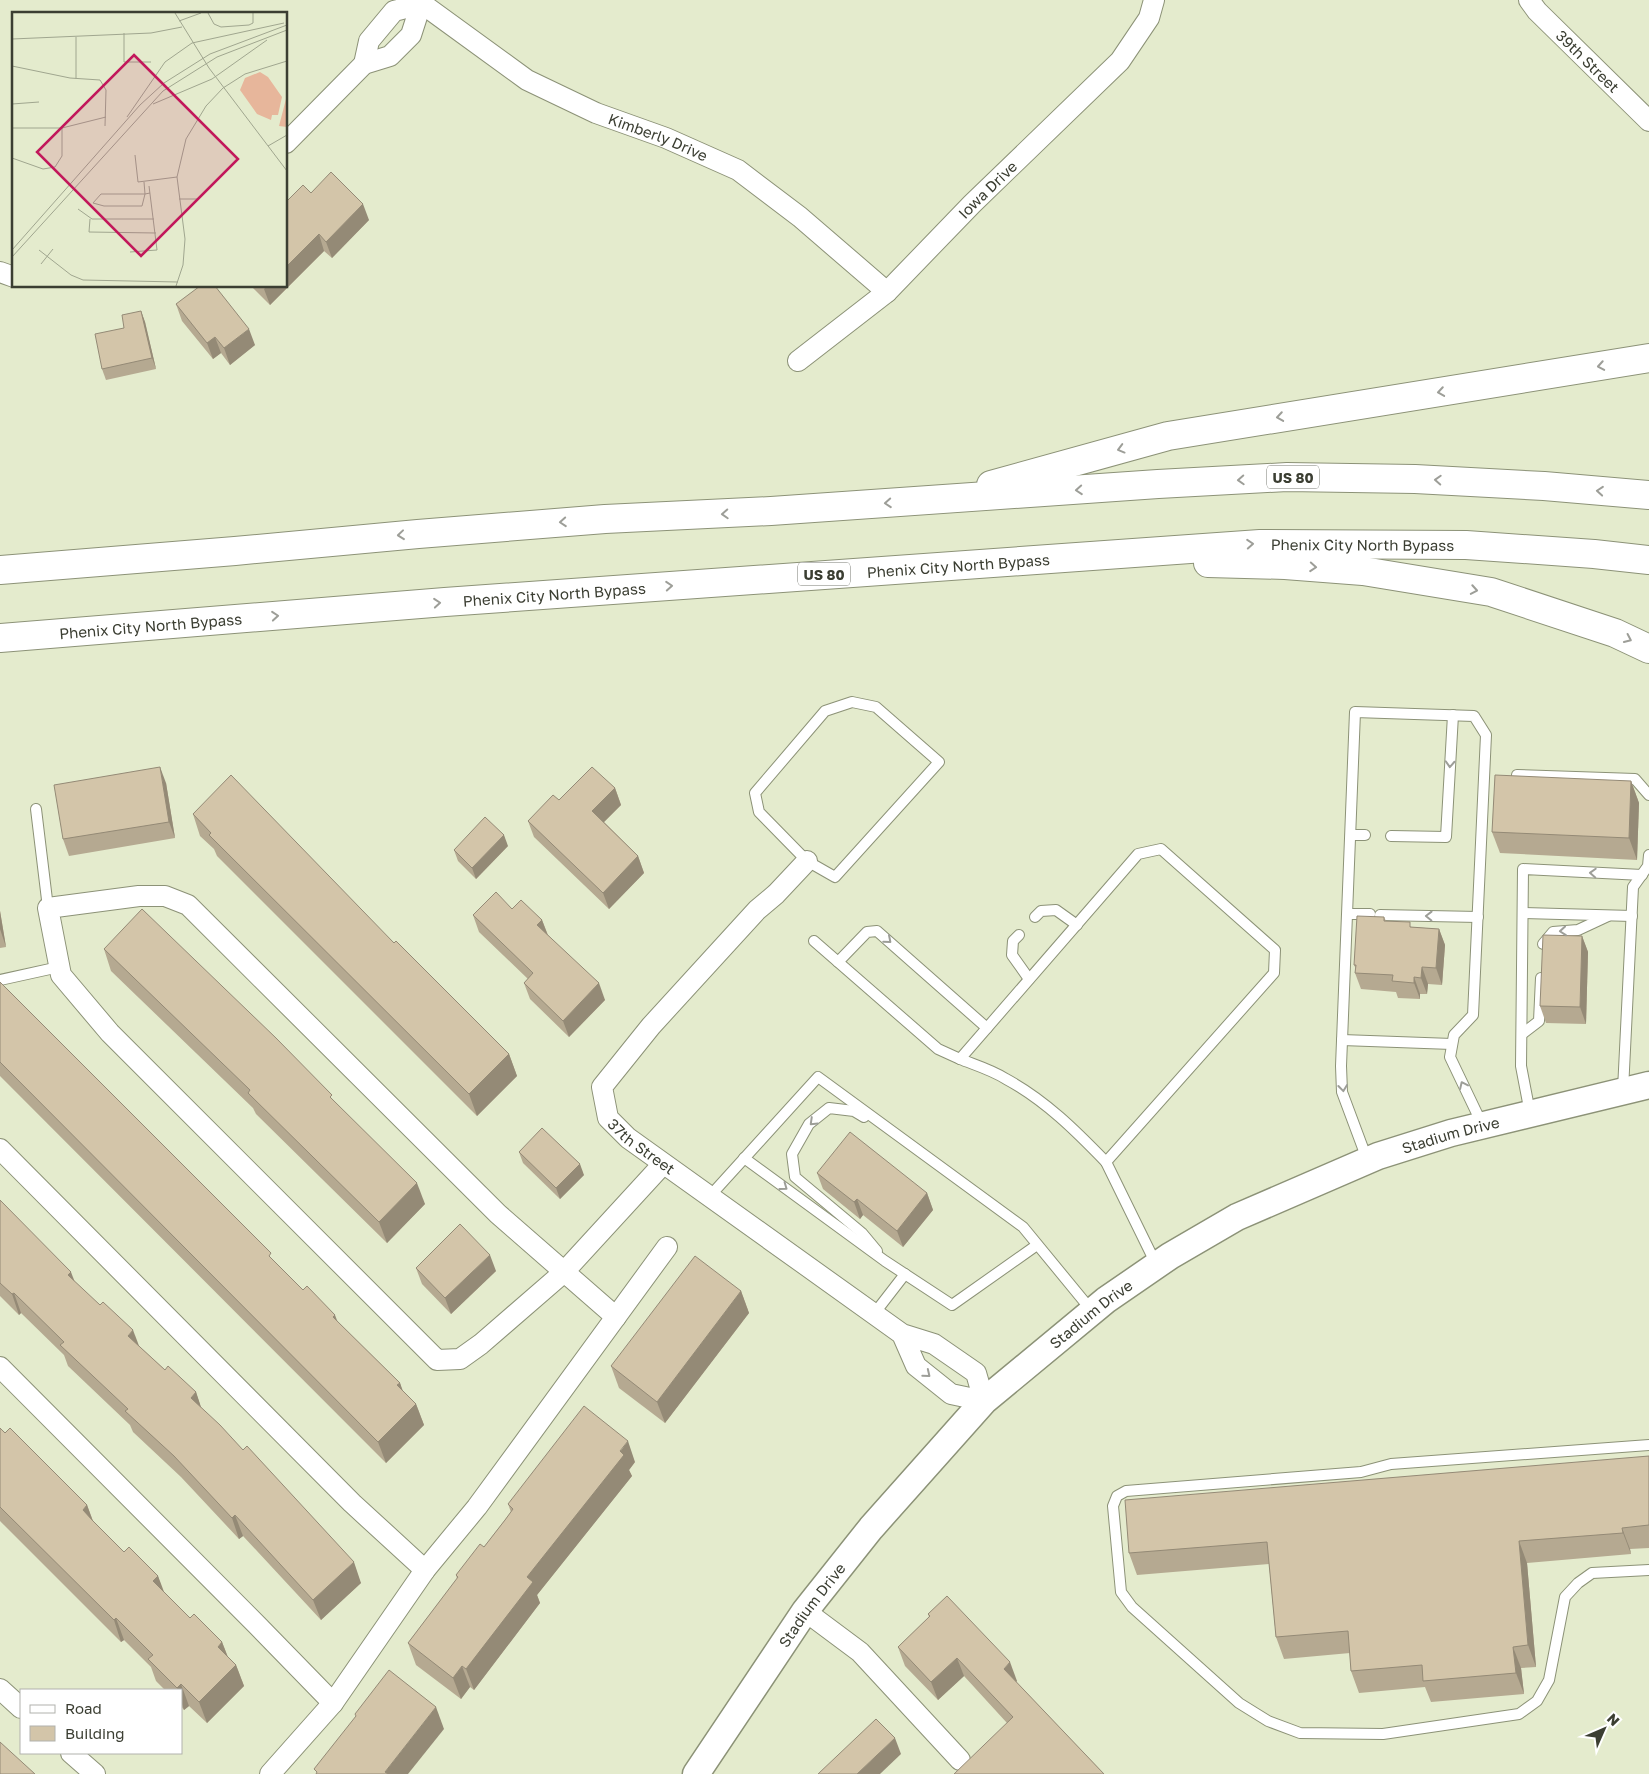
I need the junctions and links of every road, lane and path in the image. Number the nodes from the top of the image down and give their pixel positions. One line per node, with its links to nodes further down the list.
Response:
1 (1154, 0): 9 (street, Iowa Drive)
2 (1529, 0): 5 (street, 39th Street)
3 (419, 2): 4 (street); 4 (street); 9 (street, Kimberly Drive)
4 (364, 64): 6 (street)
5 (1649, 121)
6 (288, 141)
7 (0, 272): 8 (street)
8 (12, 276)
9 (887, 292): 11 (street, Iowa Drive)
10 (1649, 358): 13 (highway, one-way to 13)
11 (798, 361)
12 (1649, 495): 13 (highway, US 80, one-way to 13)
13 (936, 500): 16 (highway, US 80, one-way to 16)
14 (1037, 559): 15 (highway, Phenix City North Bypass / US 80, one-way to 15); 17 (highway, Phenix City North Bypass / US 80, one-way to 14); 18 (highway, one-way to 18)
15 (1649, 560)
16 (0, 570)
17 (0, 638)
18 (1649, 649)
19 (1454, 715): 23 (lane); 25 (lane, one-way to 25); 34 (lane)
20 (1517, 775): 21 (lane)
21 (1649, 795)
22 (36, 809): 29 (lane)
23 (1350, 835): 24 (lane); 31 (lane)
24 (1365, 835)
25 (1391, 836)
26 (1649, 855): 28 (lane)
27 (807, 861): 27 (lane); 59 (street, 37th Street)
28 (1642, 876): 30 (lane, one-way to 30); 33 (lane)
29 (48, 908): 41 (street); 65 (street)
30 (1524, 913): 32 (lane); 46 (lane)
31 (1348, 914): 34 (lane, one-way to 31); 47 (lane)
32 (1608, 916): 33 (lane); 39 (lane, one-way to 39)
33 (1632, 916): 51 (lane)
34 (1478, 917): 48 (lane)
35 (1035, 918): 36 (lane)
36 (1076, 925): 43 (lane); 58 (lane)
37 (1019, 935): 43 (lane)
38 (814, 941): 40 (lane)
39 (1543, 952)
40 (838, 962): 45 (lane, one-way to 45); 49 (lane)
41 (59, 967): 44 (lane); 65 (street)
42 (1542, 971): 46 (lane)
43 (1029, 979): 45 (lane)
44 (0, 980)
45 (987, 1028): 49 (lane)
46 (1522, 1034): 52 (lane)
47 (1342, 1040): 48 (lane); 57 (lane, one-way to 57)
48 (1452, 1044): 53 (lane, one-way to 48)
49 (960, 1059): 58 (lane)
50 (1649, 1085): 51 (street, Stadium Drive)
51 (1623, 1090): 52 (street, Stadium Drive)
52 (1530, 1113): 53 (street, Stadium Drive)
53 (1482, 1125): 57 (street, Stadium Drive)
54 (902, 1138): 56 (lane); 61 (lane); 63 (lane, one-way to 63)
55 (0, 1149): 74 (street)
56 (744, 1158): 60 (lane); 63 (lane, one-way to 63)
57 (1368, 1161): 64 (street, Stadium Drive)
58 (1106, 1162): 64 (lane)
59 (663, 1164): 60 (street, 37th Street); 65 (street)
60 (710, 1196): 68 (street, 37th Street)
61 (1037, 1245): 66 (lane); 67 (lane)
62 (667, 1247): 69 (street)
63 (885, 1261): 66 (lane)
64 (1157, 1265): 67 (street, Stadium Drive)
65 (563, 1273): 69 (street)
66 (905, 1274): 68 (lane)
67 (1092, 1312): 72 (street, Stadium Drive)
68 (874, 1314): 70 (street, 37th Street)
69 (616, 1317): 74 (street)
70 (902, 1334): 72 (street, one-way to 72); 72 (street, 37th Street)
71 (0, 1367): 78 (street)
72 (984, 1401): 76 (street, Stadium Drive)
73 (1649, 1445): 75 (lane)
74 (425, 1570): 78 (street)
75 (1649, 1570)
76 (805, 1611): 81 (street); 84 (street, Stadium Drive)
77 (0, 1689): 79 (street)
78 (333, 1703): 83 (street)
79 (20, 1707)
80 (72, 1754): 82 (street)
81 (960, 1760)
82 (95, 1774)
83 (270, 1774)
84 (696, 1774)

